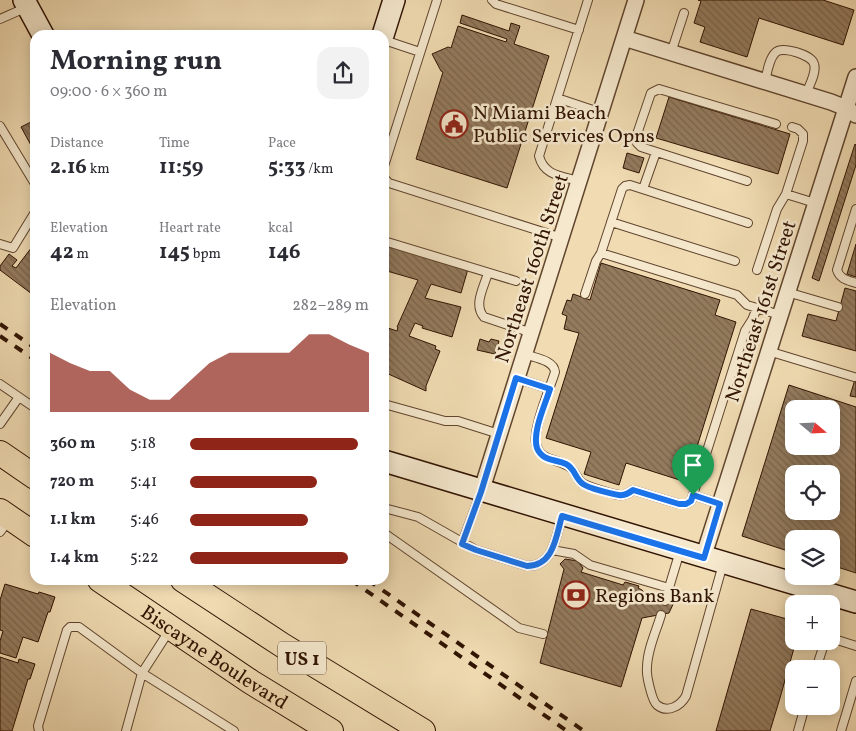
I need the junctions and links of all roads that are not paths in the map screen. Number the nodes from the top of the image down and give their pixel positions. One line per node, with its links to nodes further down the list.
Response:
1 (394, 0): 10 (main road)
2 (437, 0): 14 (lane)
3 (492, 0): 11 (lane)
4 (588, 0): 11 (lane)
5 (636, 0): 12 (street, Northeast 160th Street)
6 (26, 3): 8 (lane); 9 (main road)
7 (684, 12): 15 (lane)
8 (0, 19)
9 (41, 30)
10 (385, 30)
11 (579, 30): 19 (lane)
12 (624, 38): 15 (street); 20 (street, Northeast 160th Street)
13 (389, 42): 14 (lane)
14 (420, 52): 25 (lane)
15 (671, 53): 17 (street)
16 (856, 77): 21 (street, Northeast 161st Street)
17 (765, 82): 18 (street); 18 (lane)
18 (806, 94): 21 (street)
19 (557, 98): 20 (lane); 28 (lane)
20 (602, 112): 28 (street, Northeast 160th Street)
21 (851, 112): 33 (street, Northeast 161st Street)
22 (776, 124): 26 (lane)
23 (0, 126): 27 (lane)
24 (792, 127): 32 (lane)
25 (389, 150)
26 (656, 152): 29 (lane); 31 (lane)
27 (30, 176)
28 (580, 181): 38 (street, Northeast 160th Street)
29 (746, 181)
30 (389, 183): 38 (lane)
31 (643, 189): 36 (lane); 37 (lane)
32 (786, 194): 33 (lane); 43 (lane)
33 (815, 203): 47 (street, Northeast 161st Street)
34 (856, 209): 46 (lane)
35 (30, 220): 40 (lane)
36 (611, 222): 41 (lane); 42 (lane)
37 (748, 223)
38 (562, 238): 52 (street, Northeast 160th Street)
39 (389, 243): 44 (lane)
40 (0, 244)
41 (601, 253): 48 (lane); 50 (lane)
42 (735, 261)
43 (757, 270)
44 (488, 273): 45 (lane); 52 (lane)
45 (516, 281)
46 (856, 283)
47 (787, 292): 49 (lane); 51 (street, Northeast 161st Street)
48 (585, 294)
49 (838, 307)
50 (757, 308): 51 (lane); 68 (lane)
51 (780, 315): 53 (street, Northeast 161st Street)
52 (532, 333): 54 (street, Northeast 160th Street)
53 (768, 351): 55 (lane); 69 (street, Northeast 161st Street)
54 (524, 354): 56 (street, Northeast 160th Street); 58 (lane)
55 (854, 377)
56 (516, 378): 58 (lane); 63 (street, Northeast 160th Street)
57 (0, 384): 59 (lane)
58 (550, 389): 68 (lane)
59 (20, 398): 60 (lane); 62 (lane)
60 (30, 405)
61 (389, 405): 63 (lane)
62 (0, 424)
63 (499, 434): 67 (street, Northeast 160th Street)
64 (0, 453): 66 (main road)
65 (389, 463): 67 (main road)
66 (30, 474)
67 (481, 492): 71 (main road); 75 (lane)
68 (693, 495): 69 (lane)
69 (720, 504): 78 (street, Northeast 161st Street)
70 (389, 509): 75 (lane)
71 (562, 516): 76 (lane); 77 (main road)
72 (3, 520): 73 (main road)
73 (30, 533)
74 (389, 537): 86 (lane)
75 (462, 544): 76 (lane)
76 (552, 550): 81 (lane)
77 (680, 551): 78 (main road); 81 (lane)
78 (713, 561): 83 (main road); 84 (lane)
79 (107, 585): 85 (main road, Biscayne Boulevard / US 1)
80 (193, 585): 96 (main road, US 1)
81 (669, 588): 82 (lane)
82 (665, 600)
83 (856, 602)
84 (661, 615)
85 (171, 629): 89 (lane); 95 (main road, Biscayne Boulevard / US 1)
86 (542, 634)
87 (840, 641): 88 (lane)
88 (856, 645)
89 (142, 673): 92 (lane); 93 (lane); 94 (lane)
90 (856, 682): 98 (lane)
91 (802, 715): 97 (lane)
92 (39, 731)
93 (126, 731)
94 (234, 731)
95 (331, 731)
96 (423, 731)
97 (798, 731)
98 (841, 731)

